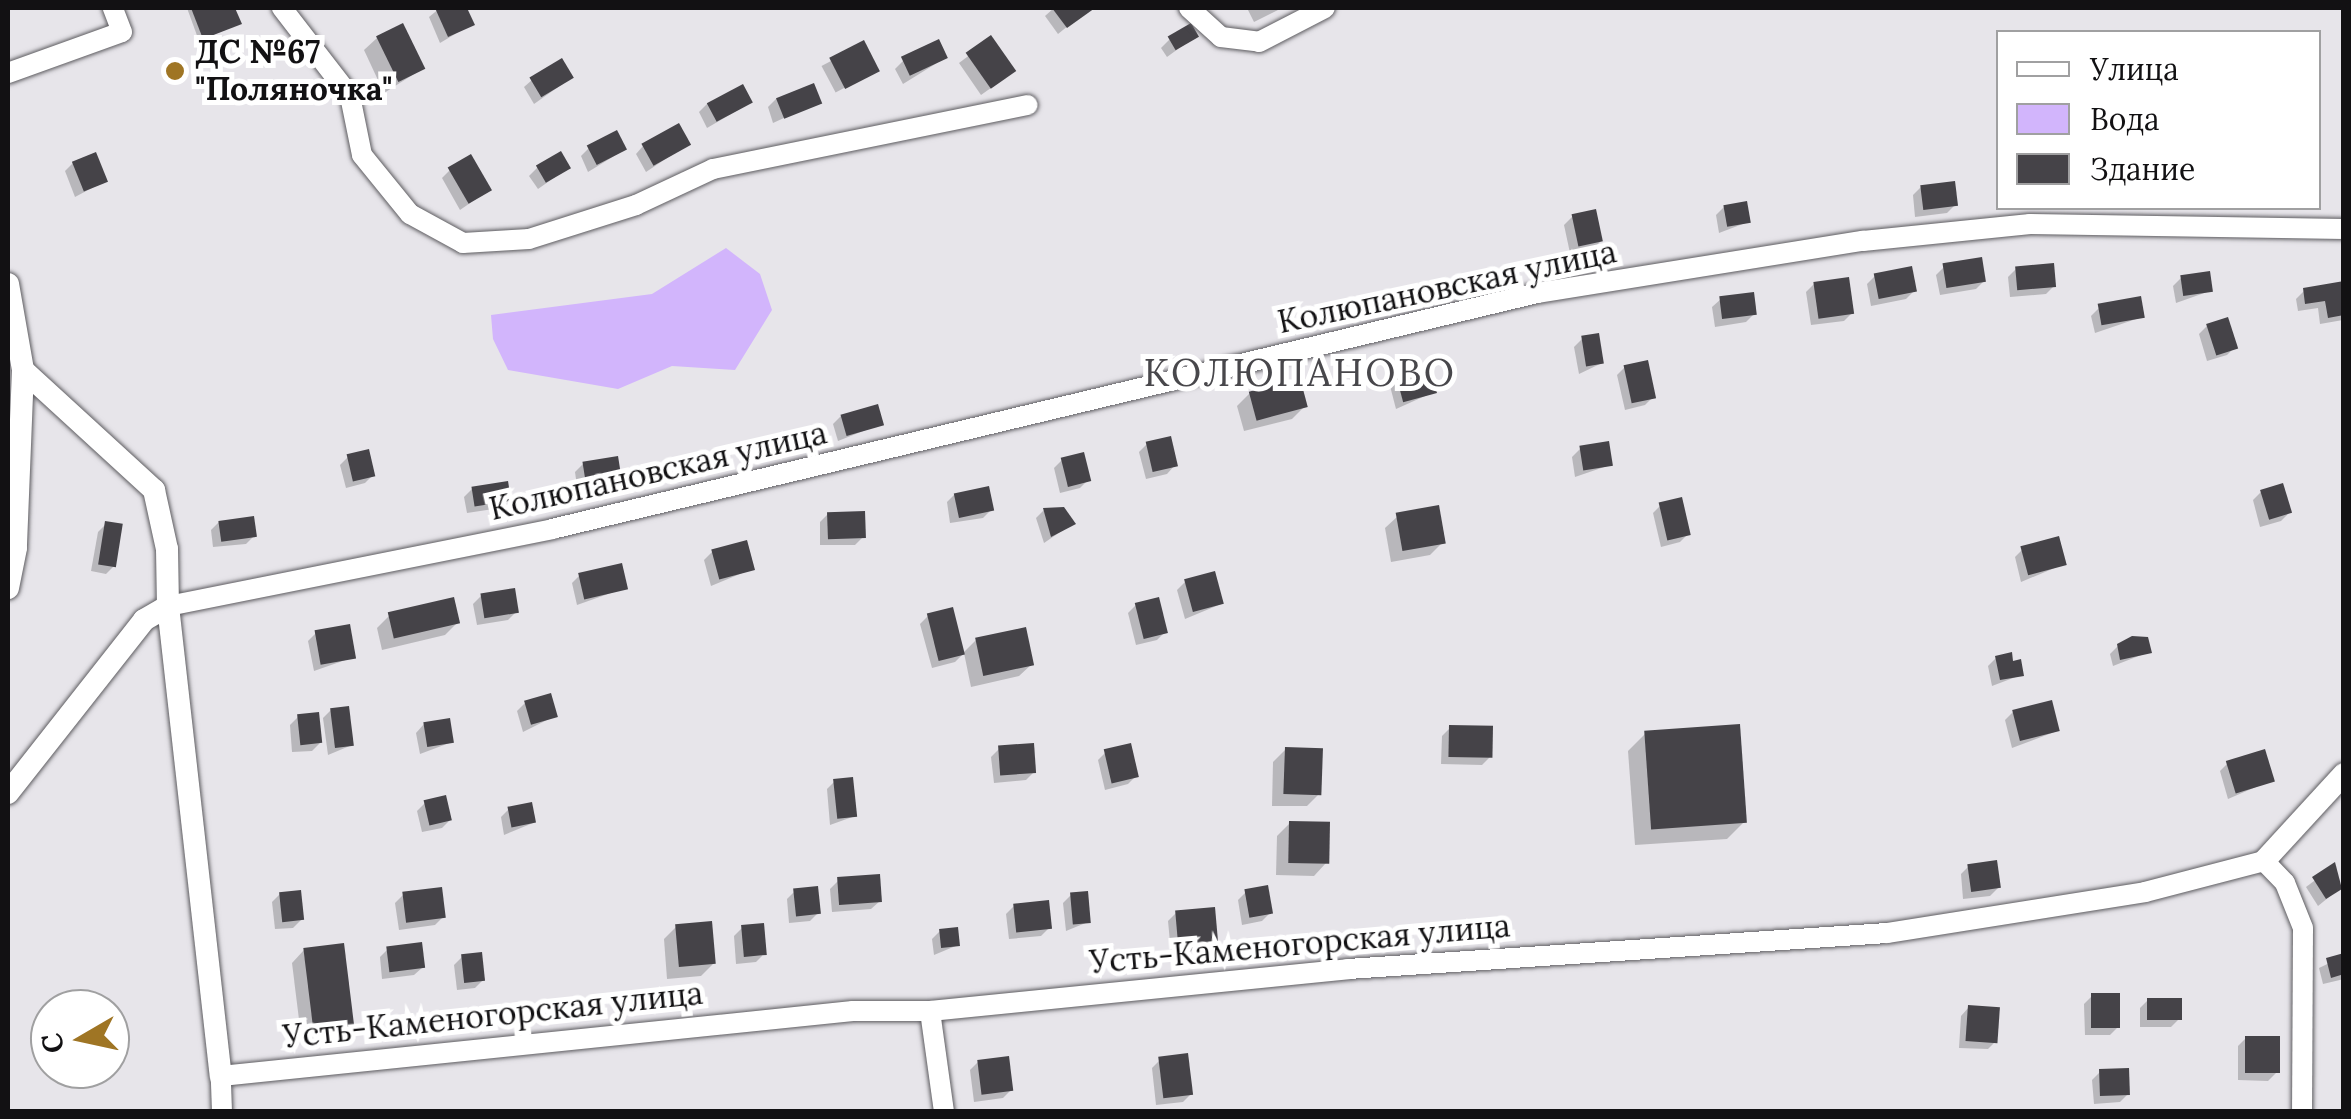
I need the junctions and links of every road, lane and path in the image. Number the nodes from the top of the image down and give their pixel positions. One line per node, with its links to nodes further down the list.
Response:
1 (113, 8): 5 (street)
2 (282, 8): 6 (street)
3 (1189, 8): 4 (street)
4 (1325, 8)
5 (8, 73)
6 (1028, 105)
7 (2344, 229): 11 (street, Колюпановская улица)
8 (8, 284): 9 (street)
9 (23, 370): 10 (street); 11 (street)
10 (8, 588)
11 (168, 606): 13 (street); 16 (street)
12 (2344, 774): 14 (street)
13 (8, 793)
14 (2264, 860): 15 (street, Усть-Каменогорская улица); 19 (street)
15 (930, 1010): 16 (street, Усть-Каменогорская улица); 18 (street)
16 (220, 1076): 17 (street)
17 (222, 1112)
18 (944, 1112)
19 (2302, 1112)

